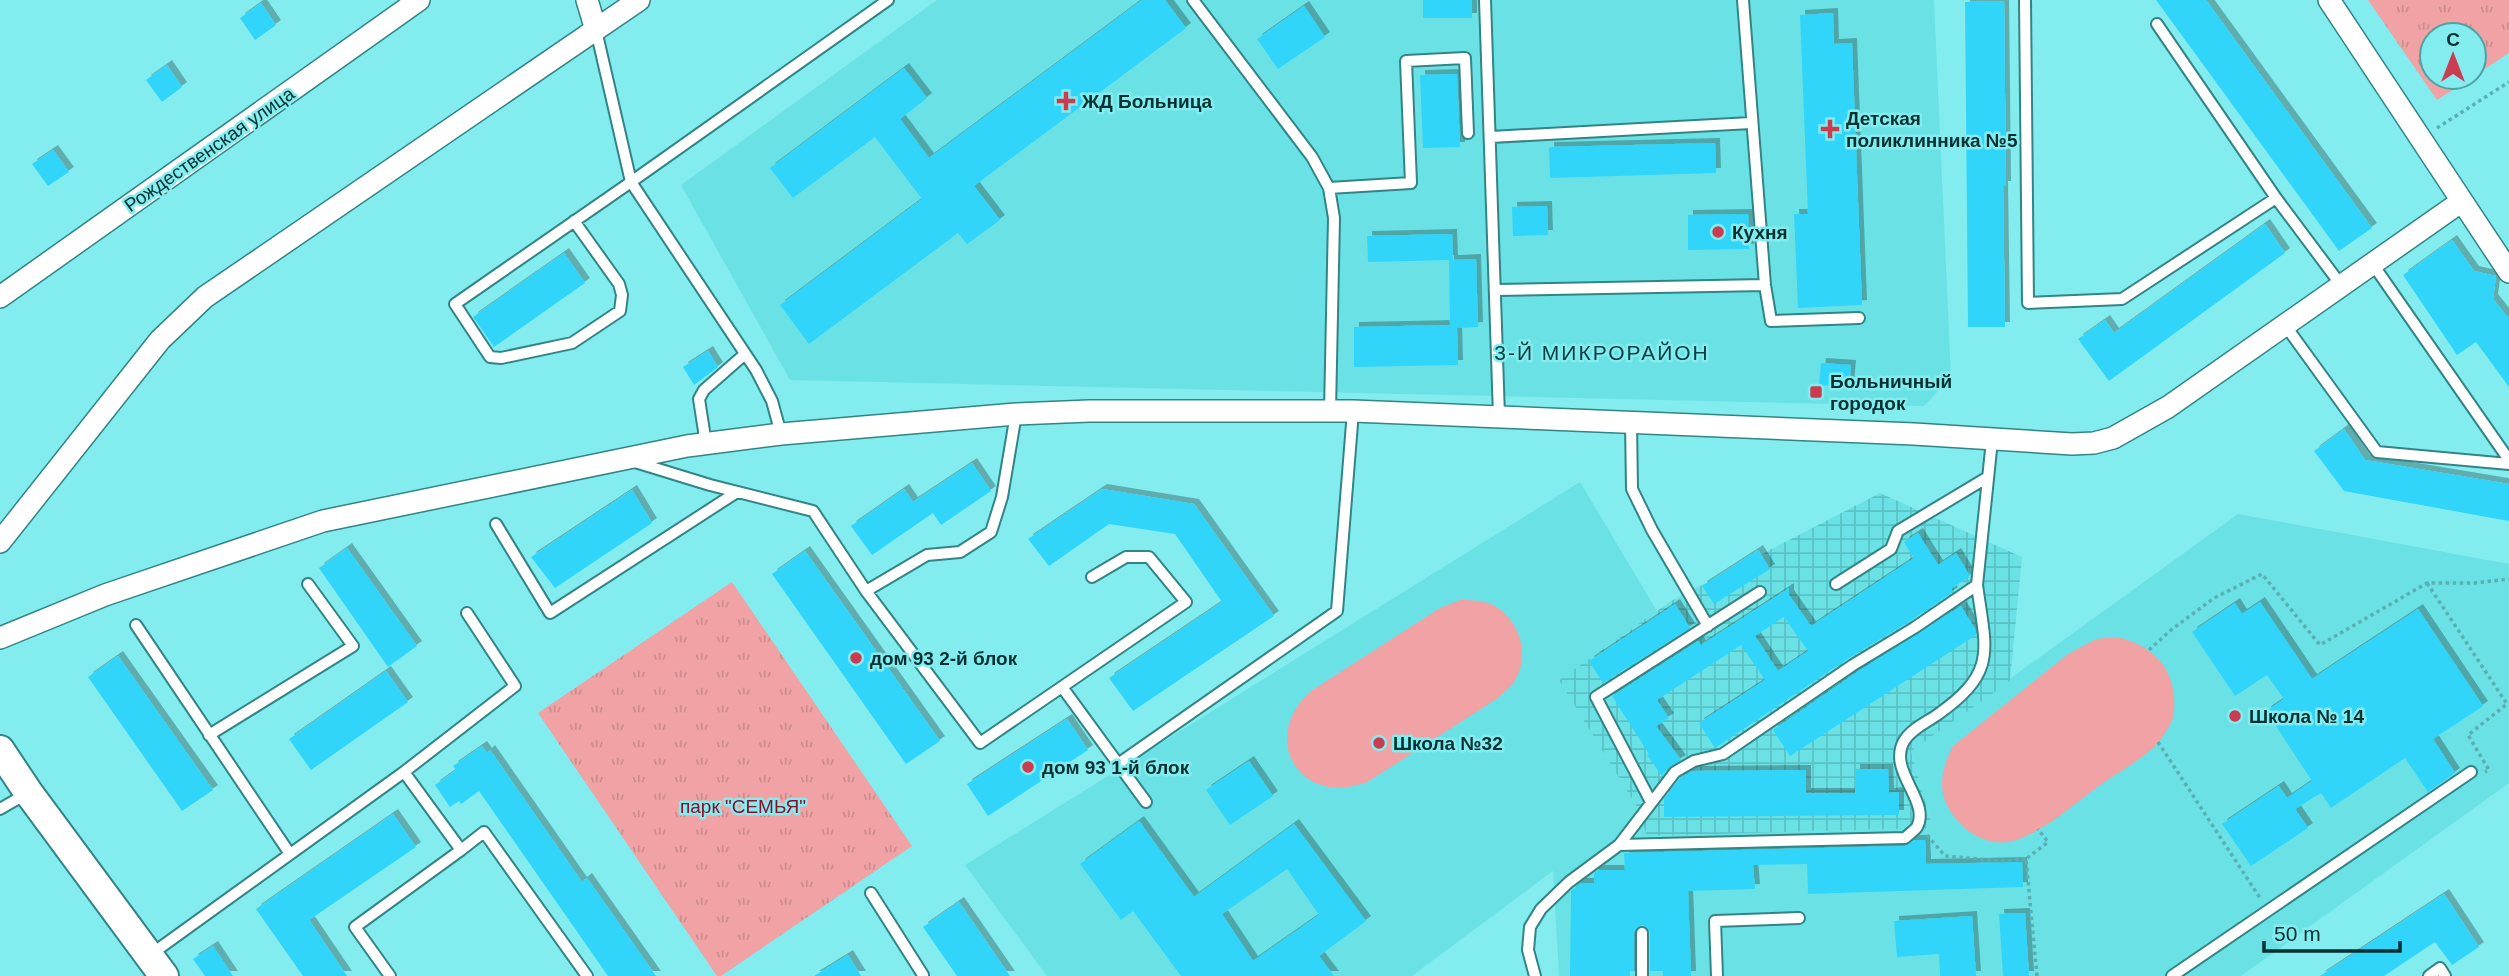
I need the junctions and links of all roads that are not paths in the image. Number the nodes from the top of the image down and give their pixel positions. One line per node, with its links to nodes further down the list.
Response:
1 (419, 0): 25 (street, Рождественская улица)
2 (587, 0): 11 (street)
3 (639, 0): 11 (street)
4 (888, 0): 15 (lane)
5 (1193, 0): 16 (lane)
6 (1485, 0): 14 (lane)
7 (1743, 0): 12 (lane)
8 (2025, 0): 17 (lane)
9 (2330, 0): 18 (street)
10 (2157, 24): 17 (lane)
11 (596, 30): 15 (lane); 42 (street)
12 (1751, 123): 14 (lane); 22 (lane)
13 (1468, 133): 16 (lane)
14 (1491, 137): 24 (lane)
15 (631, 182): 19 (lane); 28 (lane)
16 (1329, 188): 29 (lane)
17 (2276, 198): 23 (lane)
18 (2462, 201): 20 (street); 21 (street)
19 (574, 221): 19 (lane)
20 (2372, 263): 23 (street); 38 (lane)
21 (2509, 272)
22 (1765, 285): 24 (lane); 26 (lane)
23 (2340, 285): 27 (street)
24 (1496, 290): 32 (lane)
25 (0, 297)
26 (1859, 318)
27 (2285, 324): 35 (street); 38 (lane)
28 (745, 354): 34 (lane); 36 (lane)
29 (1330, 411): 30 (street); 31 (street)
30 (1353, 411): 32 (street); 56 (lane)
31 (1016, 414): 34 (street); 47 (lane)
32 (1499, 416): 33 (street)
33 (1631, 422): 35 (street); 51 (lane)
34 (781, 434): 36 (street)
35 (1992, 440): 39 (lane)
36 (706, 444): 37 (street)
37 (625, 459): 40 (lane); 52 (street)
38 (2509, 462)
39 (1988, 477): 44 (lane); 46 (lane)
40 (737, 492): 41 (lane); 47 (lane)
41 (496, 524)
42 (0, 542)
43 (1092, 577): 53 (lane)
44 (1836, 583)
45 (308, 584): 54 (lane)
46 (1977, 585): 61 (lane); 63 (lane)
47 (866, 591): 53 (lane)
48 (1760, 592): 51 (lane)
49 (467, 614): 57 (lane)
50 (136, 625): 54 (lane)
51 (1708, 626): 61 (lane)
52 (0, 638)
53 (1062, 687): 56 (lane)
54 (209, 734): 65 (lane)
55 (0, 750): 59 (main road)
56 (1118, 764): 60 (lane)
57 (404, 772): 64 (lane); 65 (lane)
58 (2475, 774): 76 (lane)
59 (28, 792): 62 (lane); 69 (main road)
60 (1146, 802)
61 (1651, 802): 63 (lane)
62 (0, 809)
63 (1619, 845): 73 (lane)
64 (461, 850): 70 (lane); 71 (lane)
65 (290, 854): 69 (lane)
66 (871, 893): 72 (lane)
67 (1799, 918): 75 (lane)
68 (1642, 933): 74 (lane)
69 (157, 965)
70 (390, 976)
71 (586, 976)
72 (923, 976)
73 (1535, 976)
74 (1642, 976)
75 (1717, 976)
76 (2172, 976)
77 (2429, 976): 78 (lane)
78 (2445, 976)

